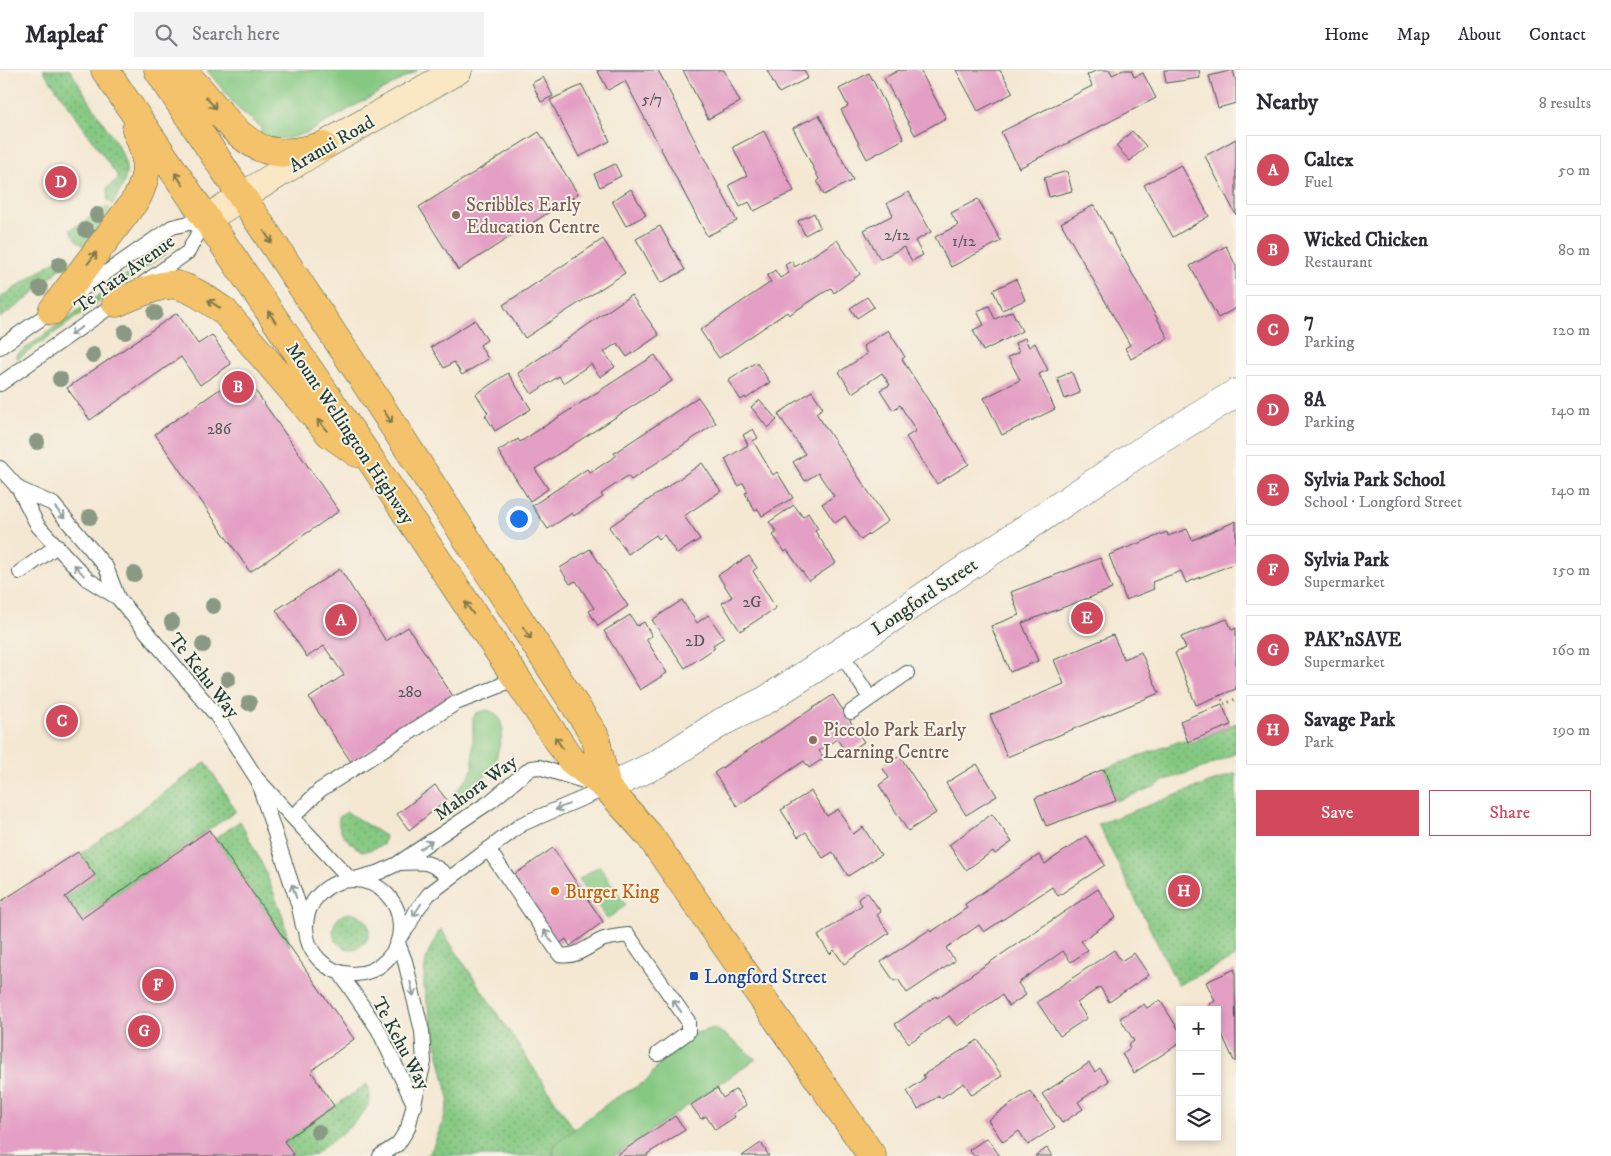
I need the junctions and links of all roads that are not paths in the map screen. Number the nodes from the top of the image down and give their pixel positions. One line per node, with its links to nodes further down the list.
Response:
1 (158, 70): 6 (main road, Mount Wellington Highway)
2 (176, 70): 5 (main road, one-way to 5)
3 (458, 70): 5 (street, Aranui Road)
4 (111, 80): 7 (main road, Mount Wellington Highway, one-way to 4); 9 (main road, one-way to 4)
5 (323, 146): 6 (street, Aranui Road)
6 (241, 197): 7 (street, Aranui Road); 25 (main road, Mount Wellington Highway, one-way to 25)
7 (206, 219): 8 (lane, Te Tata Avenue); 9 (lane, Te Tata Avenue); 13 (main road, Mount Wellington Highway, one-way to 7)
8 (116, 304): 11 (lane, Te Tata Avenue, one-way to 11); 13 (main road, one-way to 8)
9 (52, 311): 10 (lane, Te Tata Avenue)
10 (0, 347)
11 (0, 384)
12 (1236, 394): 19 (street, Longford Street)
13 (374, 465): 21 (main road, Mount Wellington Highway, one-way to 13)
14 (0, 468): 15 (lane, Te Kehu Way)
15 (19, 489): 16 (lane, Te Kehu Way); 18 (lane, Te Kehu Way, one-way to 18)
16 (57, 546): 17 (lane); 18 (lane, Te Kehu Way, one-way to 16)
17 (20, 572)
18 (118, 598): 24 (lane, Te Kehu Way)
19 (840, 652): 22 (lane); 25 (street, Longford Street)
20 (907, 673): 22 (lane)
21 (515, 677): 25 (main road, Mount Wellington Highway, one-way to 21); 26 (lane)
22 (870, 698): 23 (lane)
23 (851, 712)
24 (257, 779): 26 (lane, Te Kehu Way); 31 (lane, Te Kehu Way, one-way to 24)
25 (607, 788): 27 (lane, one-way to 27); 28 (lane, Mahora Way, one-way to 25); 37 (main road, Mount Wellington Highway)
26 (293, 817): 30 (lane, Te Kehu Way)
27 (488, 849): 29 (lane); 34 (lane, one-way to 27)
28 (399, 863): 29 (lane); 30 (lane, Mahora Way)
29 (449, 878): 32 (lane, one-way to 32)
30 (351, 880): 31 (lane); 32 (lane, Te Kehu Way)
31 (306, 939): 33 (lane, Te Kehu Way)
32 (398, 941): 33 (lane, Te Kehu Way); 35 (lane, Te Kehu Way, one-way to 35)
33 (340, 973): 35 (lane, Te Kehu Way)
34 (658, 1054)
35 (415, 1106): 36 (lane, Te Kehu Way)
36 (380, 1156)
37 (872, 1156)

